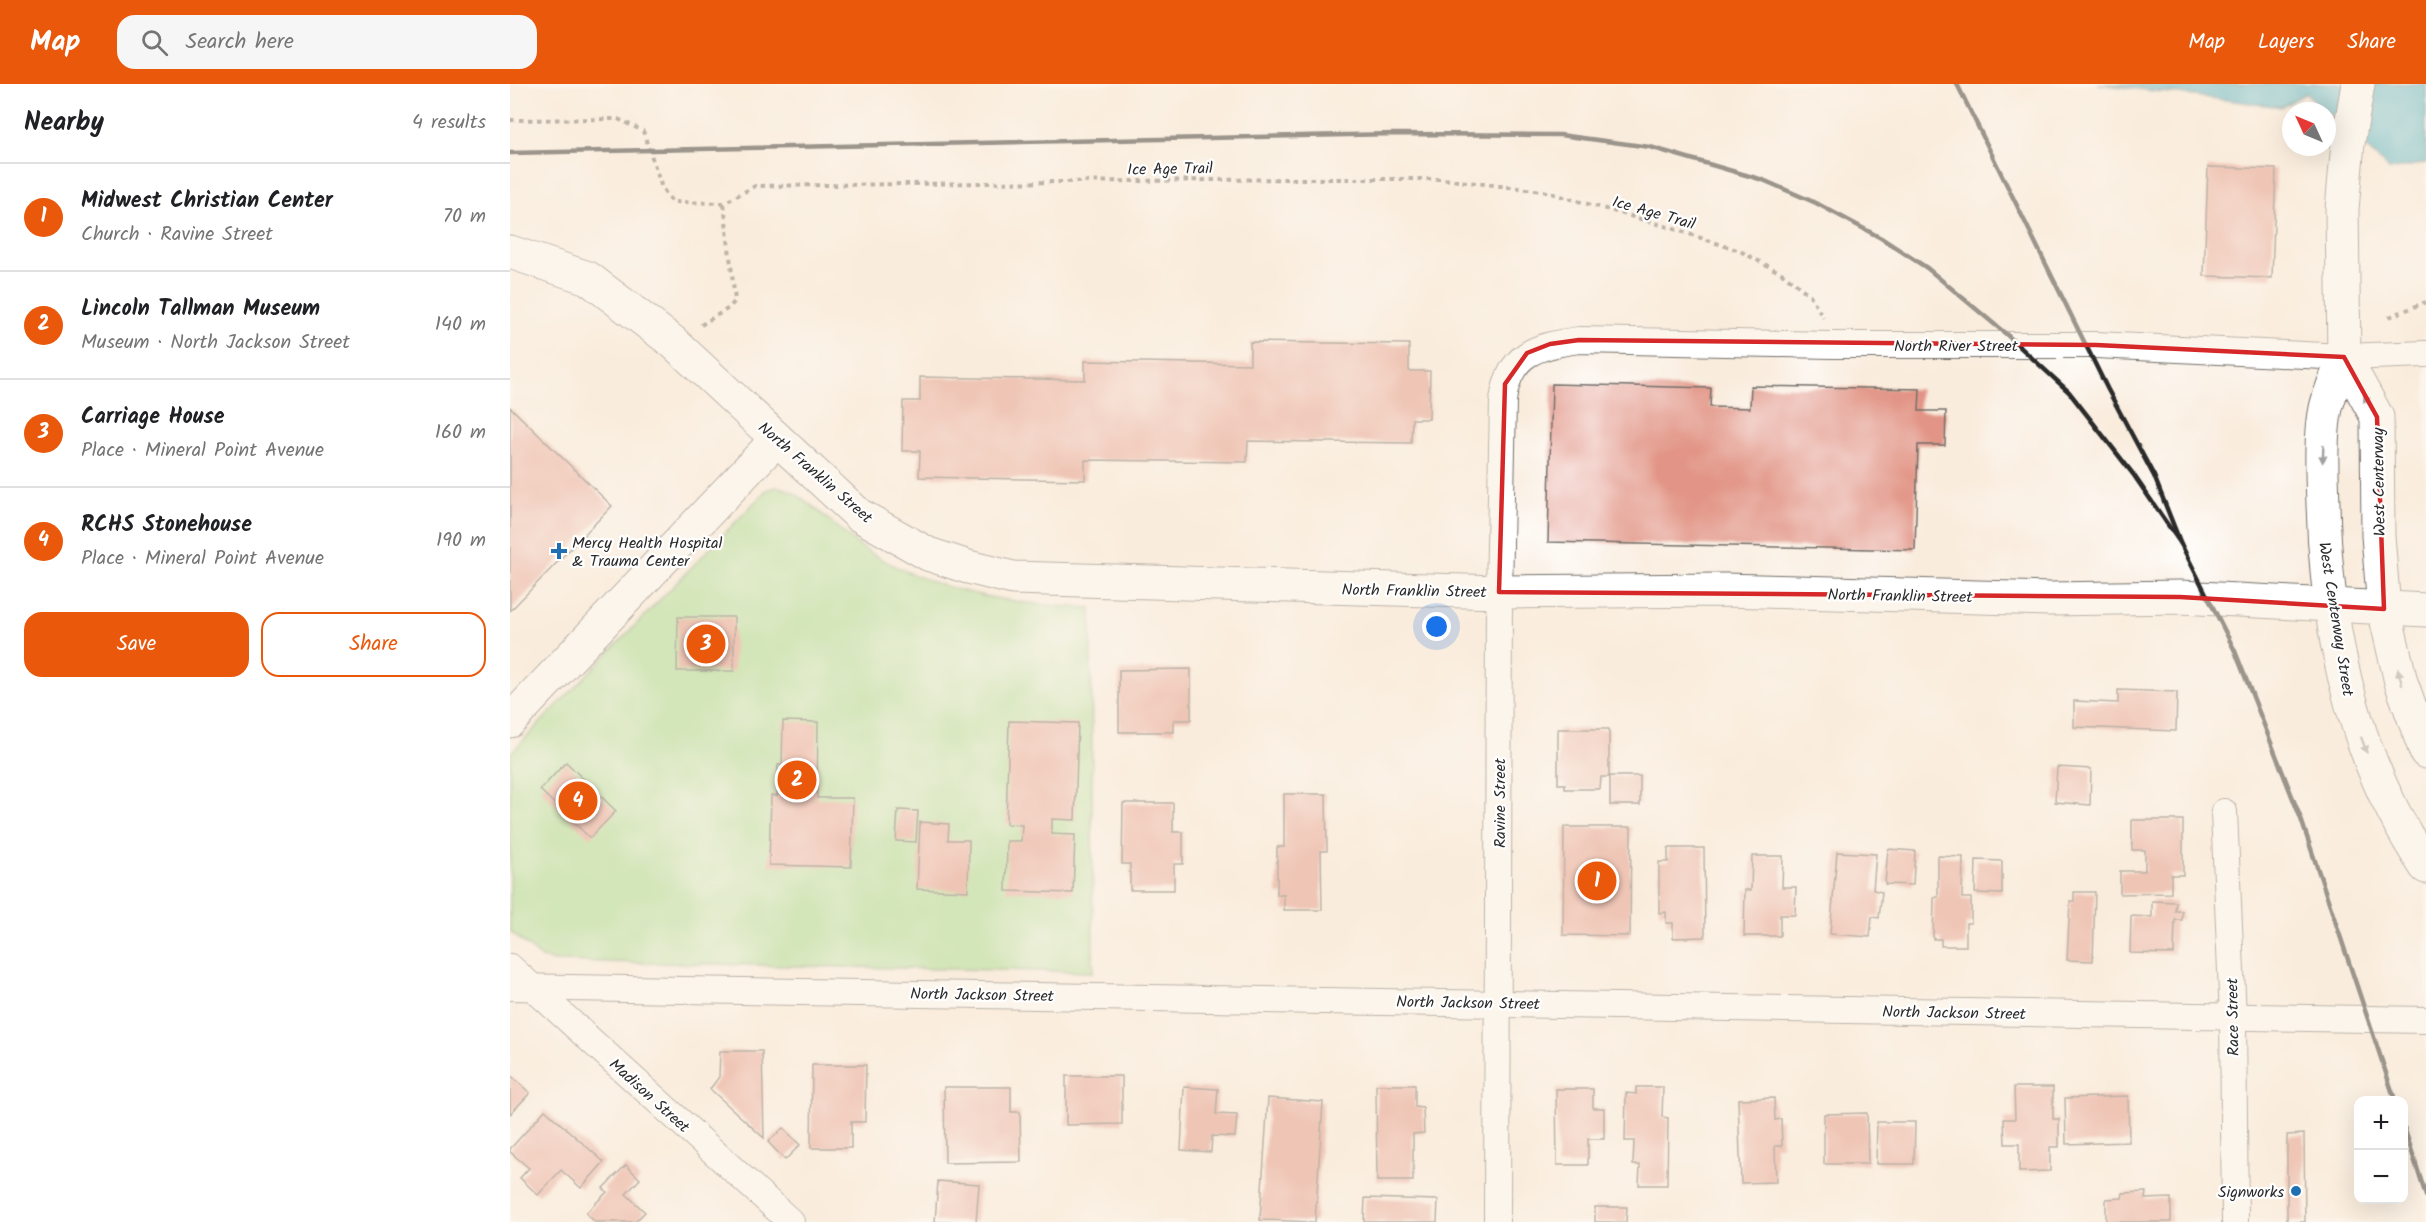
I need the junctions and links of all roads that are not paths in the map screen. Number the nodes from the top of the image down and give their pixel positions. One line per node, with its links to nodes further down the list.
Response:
1 (2358, 84): 4 (main road, West Centerway)
2 (510, 252): 6 (main road, North Franklin Street)
3 (2426, 354): 4 (street, North River Street)
4 (2344, 357): 5 (street, North River Street); 8 (main road, West Centerway Street, one-way to 8); 9 (main road, West Centerway, one-way to 4)
5 (1505, 384): 7 (street, Ravine Street)
6 (777, 439): 7 (main road, North Franklin Street); 11 (main road)
7 (1499, 592): 8 (main road, North Franklin Street); 17 (street, Ravine Street)
8 (2331, 607): 9 (main road, North Franklin Street); 14 (main road, West Centerway Street, one-way to 14)
9 (2384, 609): 10 (main road, North Franklin Street); 12 (main road, West Centerway, one-way to 9)
10 (2426, 610)
11 (510, 721)
12 (2426, 752)
13 (2224, 812): 18 (street, Race Street)
14 (2426, 867)
15 (510, 967): 16 (street, Madison Street)
16 (520, 987): 17 (street, North Jackson Street); 20 (street, Madison Street)
17 (1498, 1003): 18 (street, North Jackson Street); 21 (street, Ravine Street)
18 (2233, 1017): 19 (street, North Jackson Street); 22 (street, Race Street)
19 (2426, 1020)
20 (791, 1222)
21 (1497, 1222)
22 (2235, 1222)

